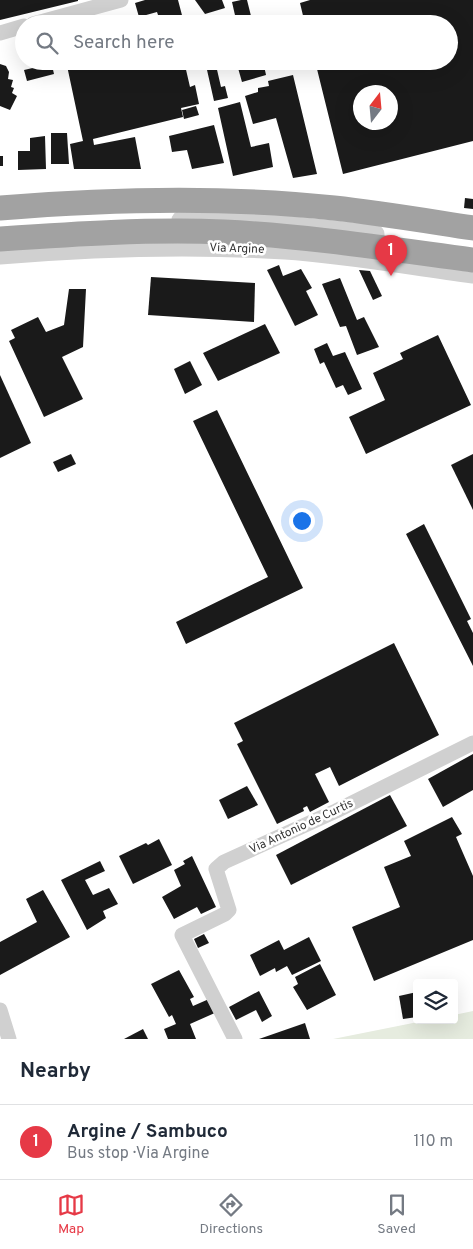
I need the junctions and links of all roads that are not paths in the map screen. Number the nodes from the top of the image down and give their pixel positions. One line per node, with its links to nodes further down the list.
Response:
1 (121, 0): 2 (street)
2 (66, 15)
3 (15, 29): 4 (street)
4 (0, 33)
5 (0, 208): 6 (highway)
6 (473, 228)
7 (0, 230): 9 (street)
8 (0, 239): 11 (highway)
9 (473, 248)
10 (0, 255): 12 (street, Via Argine)
11 (473, 260)
12 (473, 274)
13 (473, 743): 16 (street, Via Antonio de Curtis)
14 (0, 1010): 15 (street)
15 (9, 1039)
16 (235, 1039)

